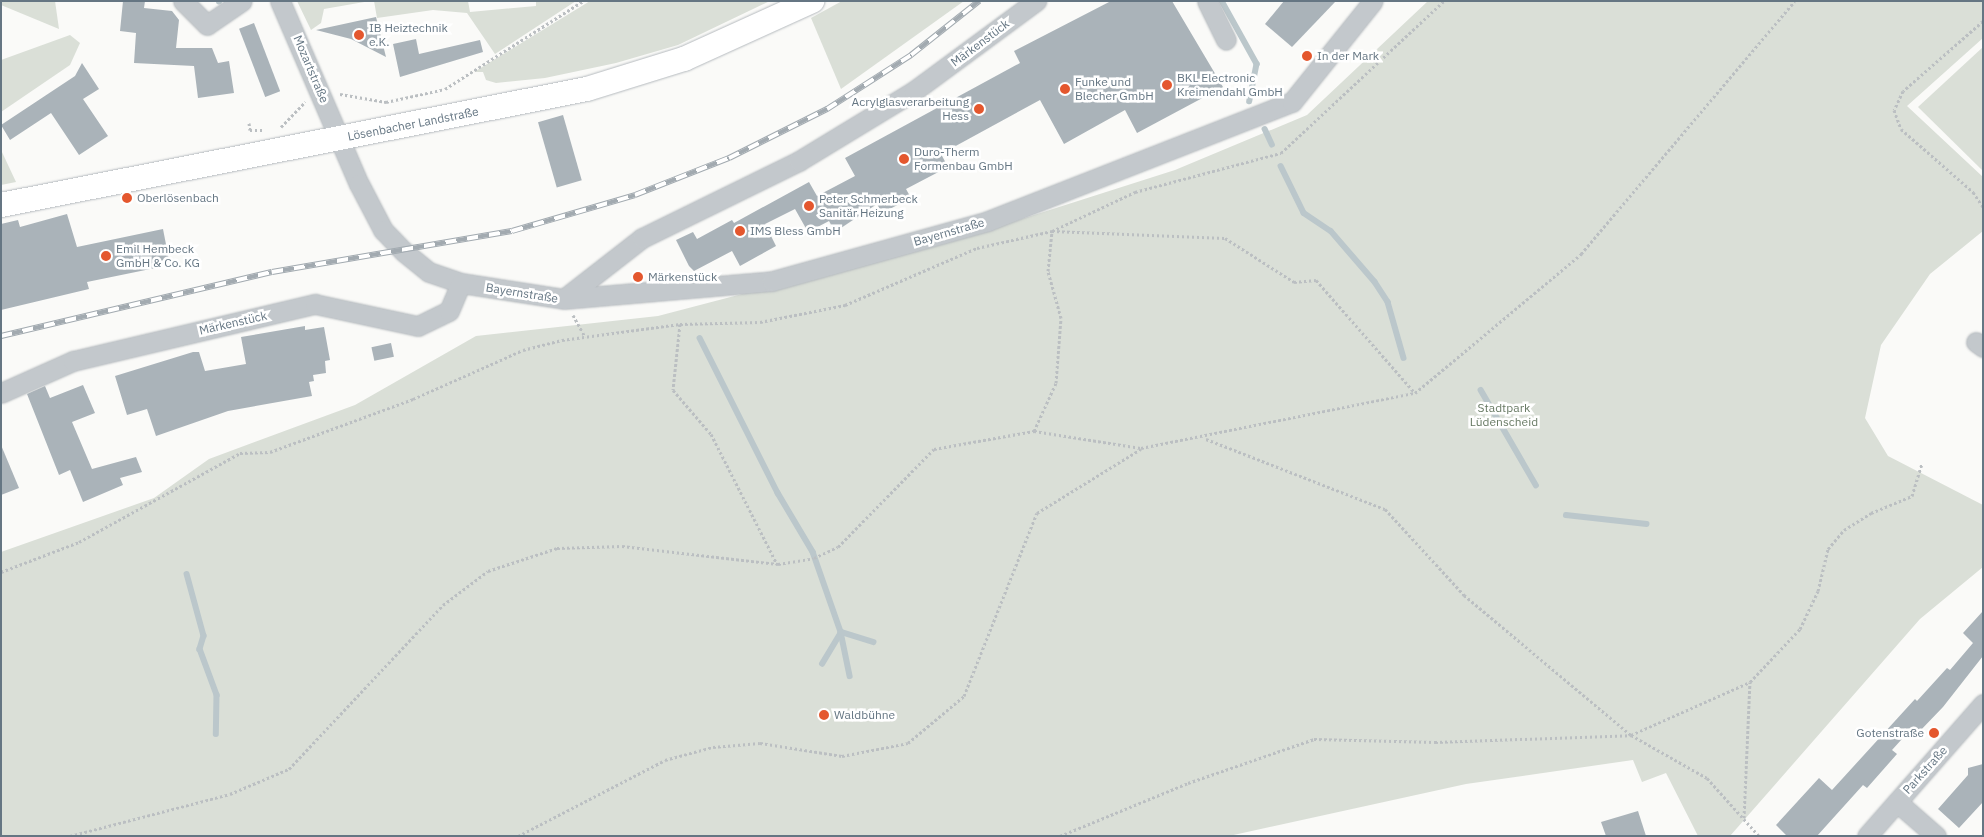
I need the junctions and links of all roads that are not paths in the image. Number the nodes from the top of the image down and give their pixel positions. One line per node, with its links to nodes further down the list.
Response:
1 (183, 1): 2 (street)
2 (242, 1)
3 (280, 1): 9 (street, Mozartstraße)
4 (812, 1): 9 (main road, Lösenbacher Landstraße)
5 (1036, 1): 12 (street, Märkenstück)
6 (1207, 1): 8 (street)
7 (1373, 1): 12 (street, Bayernstraße)
8 (1226, 40)
9 (338, 138): 10 (main road, Lösenbacher Landstraße); 11 (street)
10 (1, 205)
11 (461, 283): 12 (street, Bayernstraße); 13 (street, Märkenstück)
12 (564, 299)
13 (1, 394)
14 (1983, 704): 15 (street, Parkstraße)
15 (1897, 802): 16 (street, Parkstraße); 17 (street)
16 (1867, 836)
17 (1936, 836)

